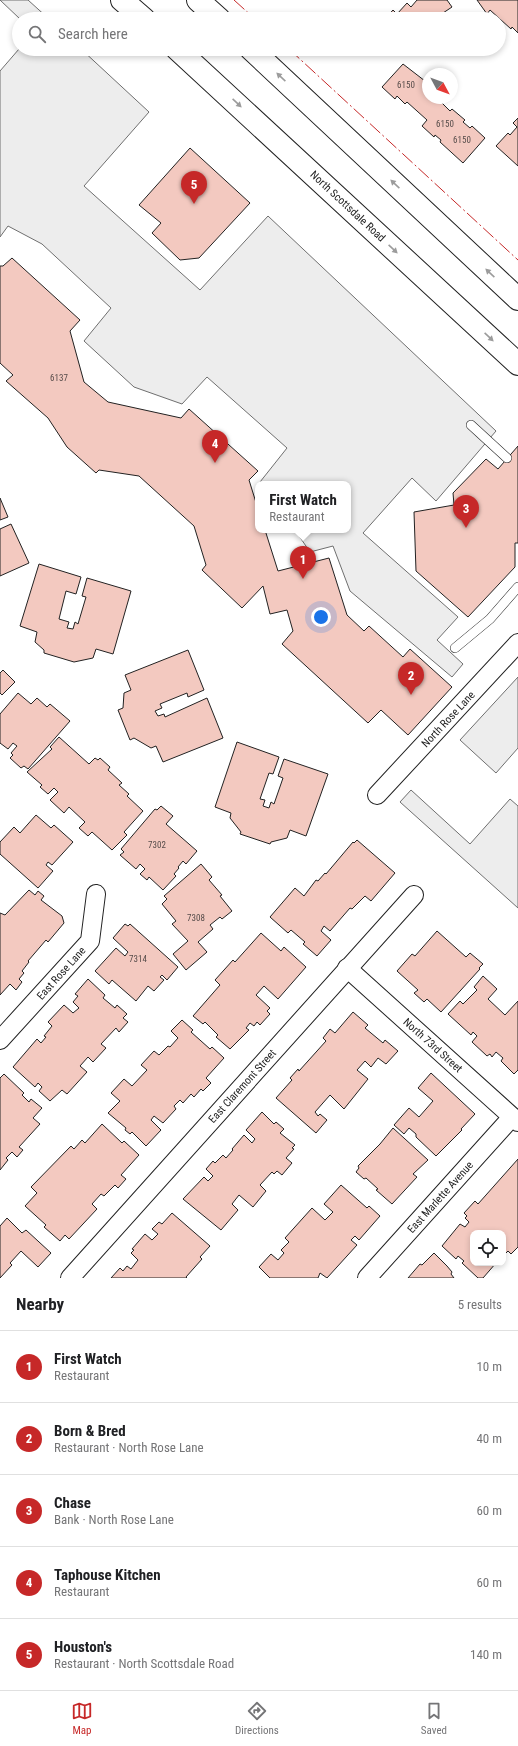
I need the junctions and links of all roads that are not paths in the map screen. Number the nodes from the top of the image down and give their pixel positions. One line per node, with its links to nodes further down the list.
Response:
1 (122, 0): 3 (main road)
2 (198, 0): 4 (main road)
3 (136, 12)
4 (211, 12)
5 (185, 56): 8 (main road, North Scottsdale Road, one-way to 8)
6 (259, 56): 7 (main road, one-way to 6)
7 (518, 299)
8 (518, 364)
9 (472, 425): 10 (lane)
10 (507, 458)
11 (518, 587): 13 (lane)
12 (518, 643): 14 (street, North Rose Lane)
13 (455, 648)
14 (377, 795)
15 (96, 894): 18 (street, East Rose Lane)
16 (414, 895): 17 (street, East Claremont Street)
17 (348, 968): 19 (street, North 73rd Street); 20 (street, East Claremont Street)
18 (0, 1040)
19 (515, 1120): 21 (street, East Marlette Avenue)
20 (70, 1278)
21 (367, 1278)

